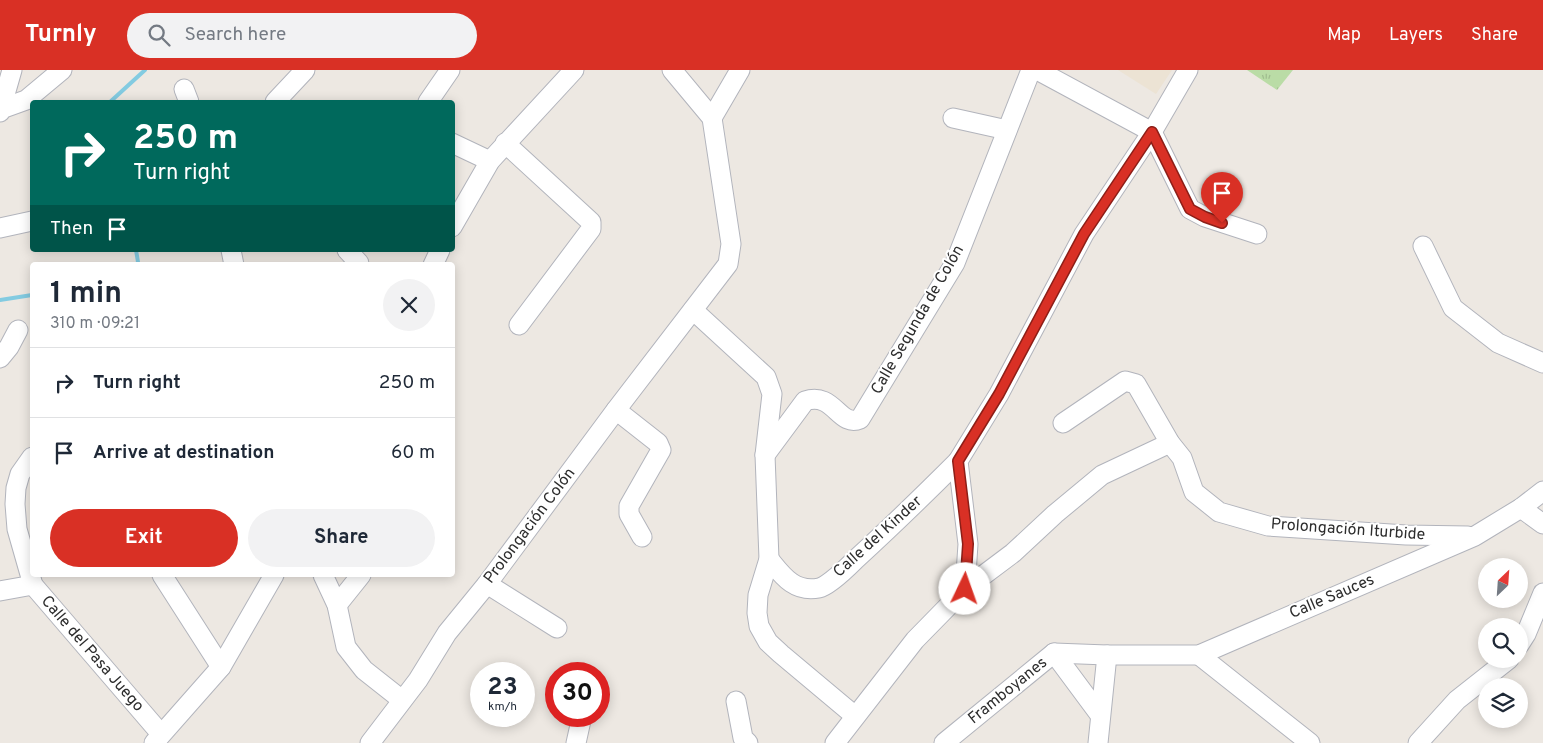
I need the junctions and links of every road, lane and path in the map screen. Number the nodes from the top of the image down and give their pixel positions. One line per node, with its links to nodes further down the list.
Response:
1 (12, 70): 13 (street)
2 (62, 70): 13 (street)
3 (305, 70): 11 (street)
4 (450, 70): 12 (street)
5 (574, 70): 18 (street)
6 (672, 70): 14 (street)
7 (740, 70): 14 (street)
8 (1031, 70): 16 (street, Calle Segunda de Colón)
9 (1037, 70): 17 (street)
10 (1188, 70): 17 (street, Calle del Kinder)
11 (277, 100)
12 (429, 100)
13 (0, 111)
14 (712, 118): 26 (street, Prolongación Colón)
15 (952, 118): 16 (street)
16 (1007, 130): 34 (street, Calle Segunda de Colón)
17 (1152, 132): 24 (street); 36 (street, Calle del Kinder)
18 (505, 143): 20 (street); 27 (street)
19 (455, 144): 20 (street)
20 (490, 161): 22 (street)
21 (30, 221): 23 (street)
22 (455, 222)
23 (0, 228)
24 (1257, 234)
25 (1423, 246): 30 (street)
26 (693, 310): 31 (street, Prolongación Colón); 34 (street)
27 (519, 326)
28 (18, 330): 29 (street)
29 (0, 358)
30 (1543, 363)
31 (616, 410): 41 (street); 49 (street, Prolongación Colón)
32 (1064, 424): 33 (street, Prolongación Iturbide)
33 (1170, 443): 40 (street, Prolongación Iturbide); 51 (street)
34 (765, 455): 42 (street)
35 (30, 460): 43 (street, Calle del Pasa Juego)
36 (958, 461): 42 (street, Calle del Kinder); 51 (street)
37 (1543, 491): 38 (street, Calle Sauces)
38 (1521, 508): 39 (street); 40 (street, Calle Sauces)
39 (1543, 524)
40 (1475, 536): 58 (street, Calle Sauces)
41 (642, 537)
42 (769, 559): 65 (street)
43 (30, 574)
44 (31, 577): 50 (street, Calle del Pasa Juego)
45 (163, 577): 60 (street)
46 (273, 577): 60 (street)
47 (324, 577): 54 (street)
48 (359, 577): 54 (street)
49 (487, 584): 55 (street); 62 (street, Prolongación Colón)
50 (33, 585): 52 (street); 67 (street, Calle del Pasa Juego)
51 (965, 589): 65 (street)
52 (0, 591)
53 (1543, 593): 56 (street)
54 (337, 604): 62 (street)
55 (556, 628)
56 (1528, 629)
57 (1054, 653): 59 (street, Framboyanes); 64 (street); 72 (street, Framboyanes)
58 (1199, 655): 59 (street, Calle Sauces); 74 (street)
59 (1107, 656): 64 (street)
60 (221, 667): 67 (street)
61 (1497, 668): 75 (street)
62 (402, 700): 68 (street, Prolongación Colón)
63 (736, 701): 70 (street)
64 (1100, 715): 73 (street)
65 (855, 716): 71 (street)
66 (580, 727): 69 (street)
67 (157, 739)
68 (370, 743)
69 (576, 743)
70 (748, 743)
71 (835, 743)
72 (944, 743)
73 (1098, 743)
74 (1310, 743)
75 (1418, 743)

